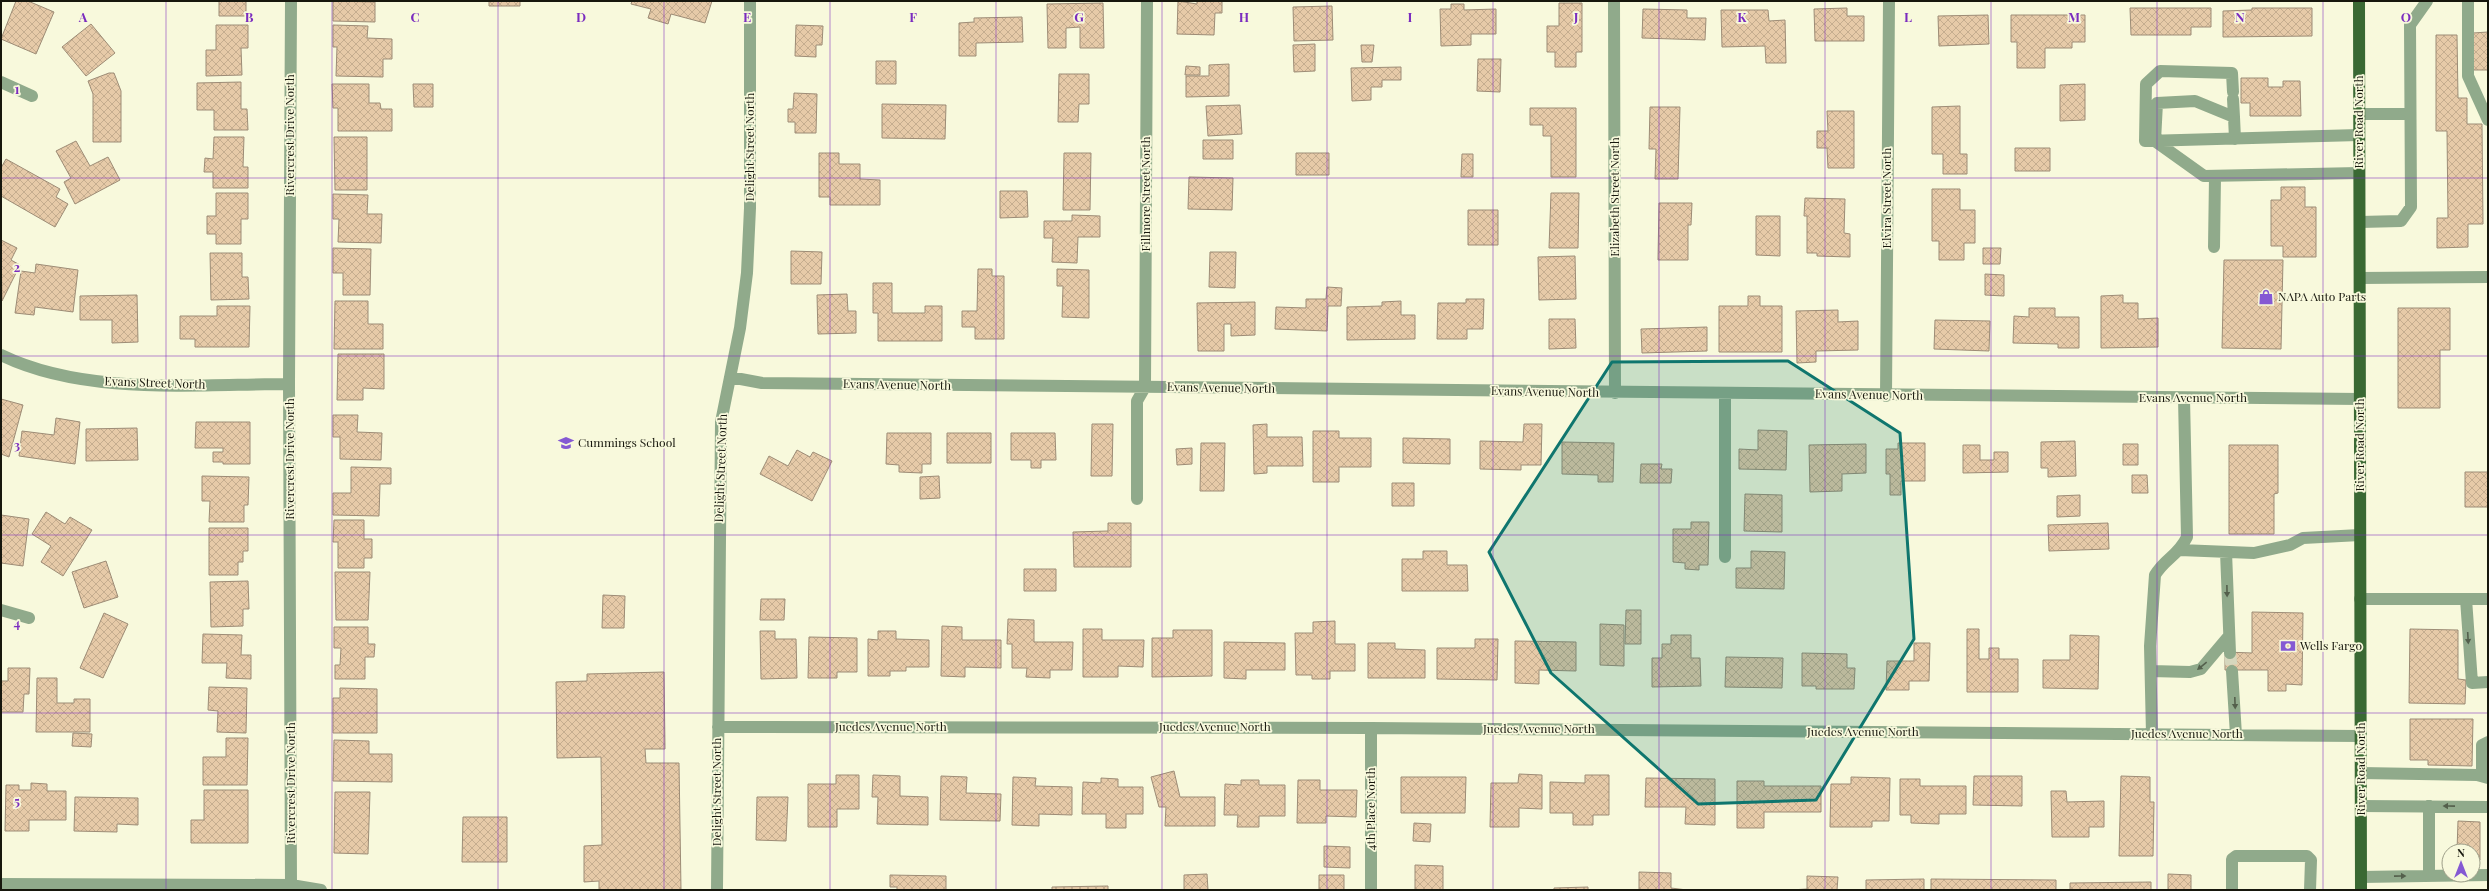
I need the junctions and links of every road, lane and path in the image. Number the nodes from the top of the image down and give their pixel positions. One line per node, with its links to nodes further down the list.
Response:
1 (291, 1): 26 (street, Rivercrest Drive North)
2 (750, 1): 25 (street, Delight Street North)
3 (1147, 1): 27 (street, Fillmore Street North)
4 (1614, 1): 28 (street, Elizabeth Street North)
5 (1888, 1): 30 (street, Elvira Street North)
6 (2359, 1): 11 (main road, River Road North)
7 (2427, 1): 12 (street)
8 (2468, 1): 14 (street)
9 (1, 82): 10 (street)
10 (32, 96)
11 (2359, 114): 12 (street); 15 (main road, River Road North)
12 (2410, 114): 20 (street)
13 (2234, 117): 16 (street); 17 (street); 17 (street)
14 (2488, 120)
15 (2359, 135): 16 (street); 18 (main road, River Road North)
16 (2235, 139): 17 (street)
17 (2155, 141): 19 (street)
18 (2359, 173): 19 (street); 20 (main road, River Road North)
19 (2216, 177): 21 (street)
20 (2360, 222): 23 (main road, River Road North)
21 (2214, 247)
22 (2488, 277): 23 (street)
23 (2360, 278): 32 (main road, River Road North)
24 (1, 355): 26 (street, Evans Street North)
25 (730, 377): 27 (street, Evans Avenue North); 48 (street, Delight Street North)
26 (289, 384): 63 (street, Rivercrest Drive North)
27 (1145, 387): 28 (street, Evans Avenue North); 33 (street)
28 (1615, 393): 29 (street, Evans Avenue North)
29 (1725, 394): 30 (street, Evans Avenue North); 37 (street)
30 (1886, 396): 31 (street, Evans Avenue North)
31 (2184, 398): 32 (street, Evans Avenue North); 35 (street)
32 (2360, 399): 34 (main road, River Road North)
33 (1137, 499)
34 (2360, 535): 36 (street); 38 (main road, River Road North)
35 (2180, 550): 36 (street); 45 (street)
36 (2226, 552): 43 (street, one-way to 43)
37 (1725, 557)
38 (2360, 599): 39 (street); 52 (main road, River Road North)
39 (2466, 599): 40 (street); 47 (street, one-way to 47)
40 (2488, 599)
41 (1, 610): 42 (street)
42 (29, 618)
43 (2228, 638): 44 (street); 45 (street, one-way to 45)
44 (2230, 653)
45 (2151, 671): 50 (street)
46 (2232, 671): 51 (street, one-way to 51)
47 (2488, 682)
48 (718, 727): 49 (street, Juedes Avenue North); 65 (street, Delight Street North)
49 (1372, 728): 50 (street, Juedes Avenue North); 66 (street, 4th Place North)
50 (2152, 734): 51 (street, Juedes Avenue North)
51 (2236, 735): 52 (street, Juedes Avenue North)
52 (2361, 736): 54 (main road, River Road North)
53 (2488, 742): 55 (street)
54 (2361, 773): 55 (street); 56 (main road, River Road North)
55 (2485, 777)
56 (2361, 806): 57 (street); 61 (main road, River Road North)
57 (2429, 806): 58 (street, one-way to 57); 60 (street)
58 (2488, 807)
59 (2488, 875): 60 (street)
60 (2429, 876): 61 (street, one-way to 60)
61 (2361, 877): 69 (main road, River Road North)
62 (1, 884): 63 (street)
63 (291, 885): 64 (street)
64 (322, 890)
65 (717, 890)
66 (1371, 890)
67 (2232, 890): 68 (street)
68 (2310, 890)
69 (2361, 890)

